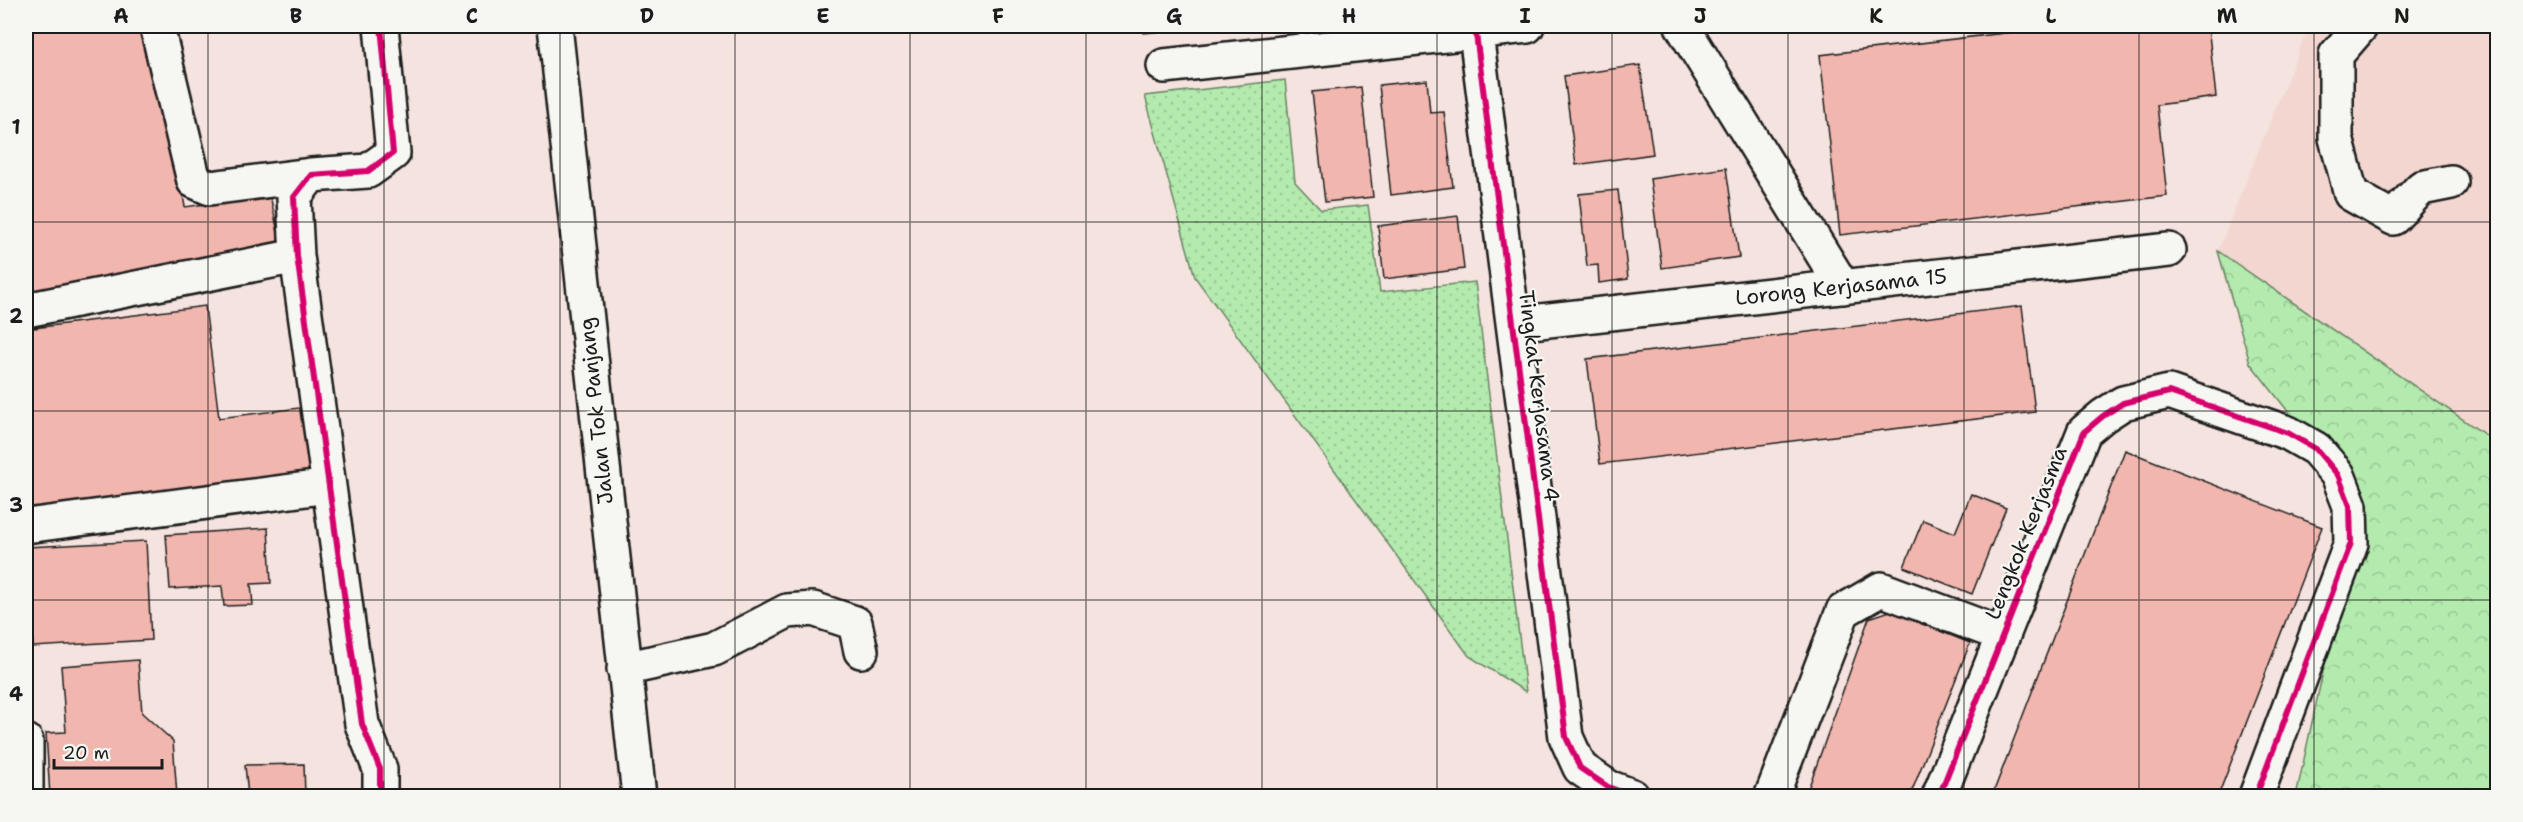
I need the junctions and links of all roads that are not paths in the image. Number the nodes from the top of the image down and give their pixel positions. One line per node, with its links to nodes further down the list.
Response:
1 (381, 26): 9 (street)
2 (555, 26): 20 (street, Jalan Tok Panjang)
3 (1527, 26): 7 (street)
4 (1682, 26): 13 (street)
5 (2361, 26): 10 (street)
6 (157, 27): 9 (street)
7 (1475, 28): 8 (street); 15 (street, Tingkat Kerjasama 4)
8 (1164, 66)
9 (311, 175): 12 (street)
10 (2451, 182)
11 (2169, 250): 13 (street, Lorong Kerjasama 15)
12 (297, 256): 14 (street); 16 (street)
13 (1843, 287): 15 (street, Lorong Kerjasama 15)
14 (26, 310)
15 (1514, 324): 26 (street, Tingkat Kerjasama 4)
16 (329, 486): 17 (street); 24 (street)
17 (26, 526)
18 (2003, 635): 22 (street); 27 (street, Lengkok Kerjasma); 28 (street, Lengkok Kerjasma)
19 (861, 651): 20 (street)
20 (624, 669): 25 (street, Jalan Tok Panjang)
21 (26, 741): 23 (street)
22 (1772, 795)
23 (26, 796)
24 (380, 796)
25 (639, 796)
26 (1632, 796)
27 (1939, 796)
28 (2256, 796)

